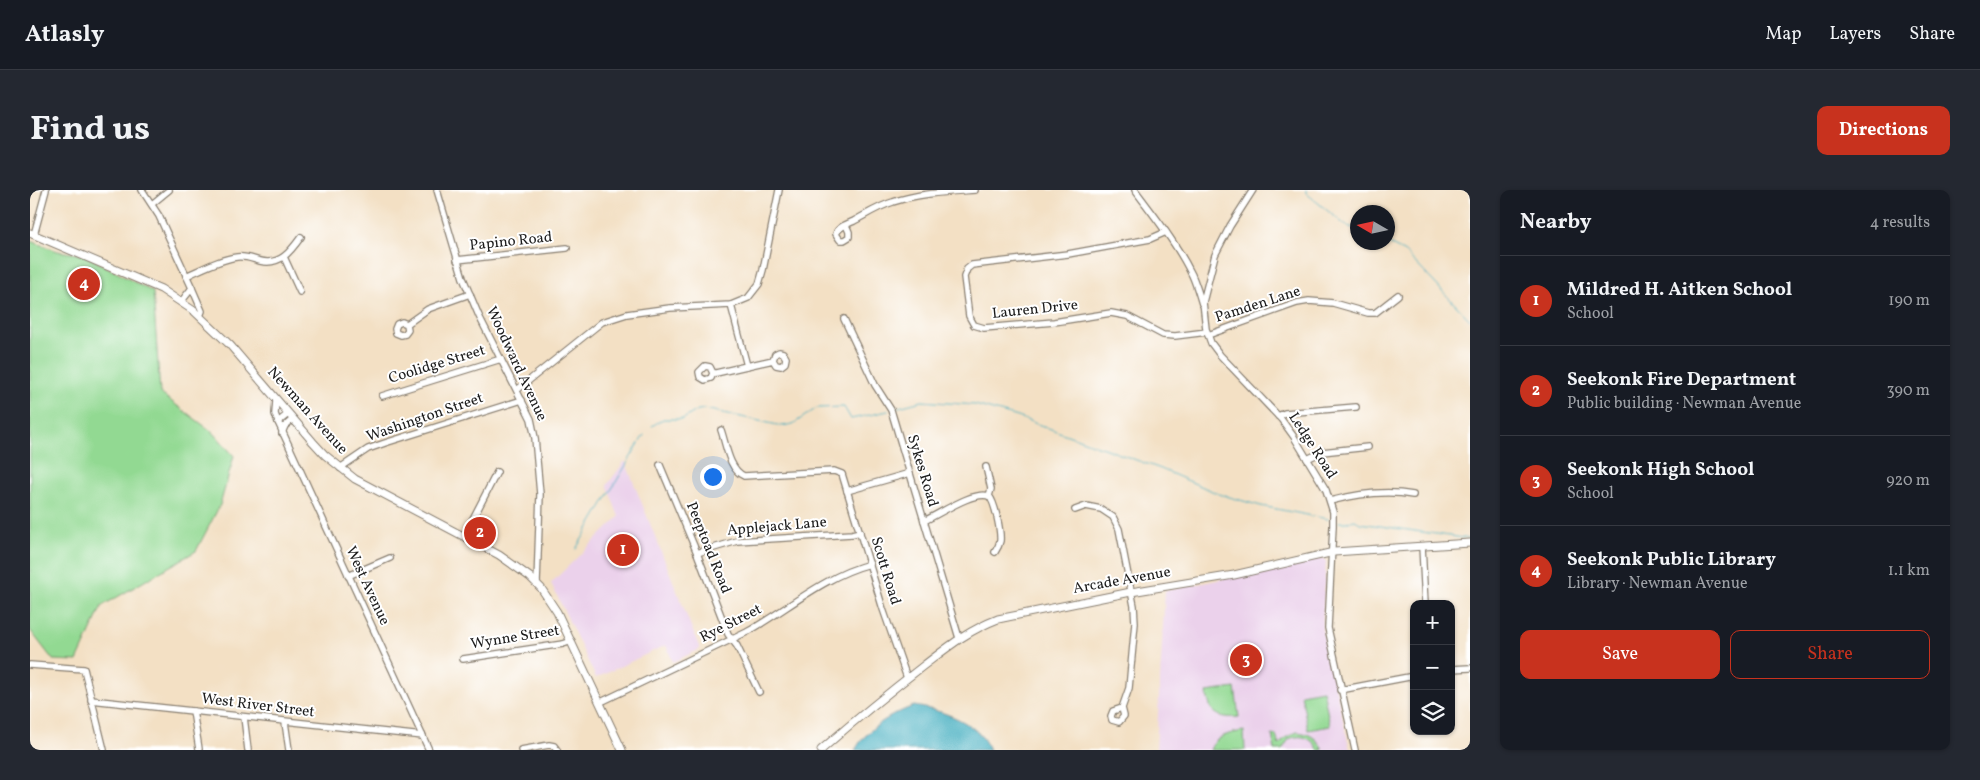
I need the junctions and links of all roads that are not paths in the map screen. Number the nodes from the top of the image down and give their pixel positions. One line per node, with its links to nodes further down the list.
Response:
1 (46, 190): 12 (street)
2 (142, 190): 9 (street)
3 (169, 190): 9 (street)
4 (436, 190): 16 (street, Woodward Avenue)
5 (779, 190): 25 (street)
6 (975, 190): 10 (street)
7 (1136, 190): 11 (street)
8 (1254, 190): 18 (street, Ledge Road)
9 (152, 204): 17 (street)
10 (846, 225)
11 (1166, 232): 19 (street); 30 (street, Lauren Drive)
12 (32, 234): 24 (main road, Newman Avenue)
13 (301, 237): 15 (street)
14 (567, 248): 16 (street, Papino Road)
15 (284, 257): 17 (street); 21 (street)
16 (457, 260): 22 (street, Woodward Avenue)
17 (186, 276): 20 (street)
18 (1208, 279): 19 (street); 26 (street, Ledge Road)
19 (1195, 282): 26 (street)
20 (192, 288): 24 (street); 27 (street)
21 (300, 292)
22 (470, 294): 29 (street); 31 (street, Woodward Avenue)
23 (1398, 296): 30 (street, Pamden Lane)
24 (181, 302): 27 (main road, Newman Avenue)
25 (732, 306): 33 (street); 35 (street)
26 (1204, 310): 30 (street, Ledge Road)
27 (200, 316): 38 (main road, Newman Avenue)
28 (844, 319): 51 (street, Sykes Road)
29 (407, 324)
30 (1207, 334): 40 (street, Ledge Road)
31 (500, 359): 35 (street, Woodward Avenue); 36 (street, Coolidge Street)
32 (773, 360): 33 (street)
33 (747, 366): 34 (street)
34 (713, 373)
35 (517, 390): 37 (street, Woodward Avenue)
36 (382, 396)
37 (522, 400): 49 (street, Washington Street); 68 (street, Woodward Avenue)
38 (276, 401): 41 (main road, Newman Avenue); 42 (street, West Avenue)
39 (1356, 407): 40 (street)
40 (1278, 416): 46 (street, Ledge Road)
41 (290, 417): 42 (street); 44 (street); 49 (main road, Newman Avenue)
42 (278, 422): 44 (street, West Avenue)
43 (721, 430): 52 (street, Scott Road)
44 (282, 433): 67 (street, West Avenue)
45 (1368, 447): 46 (street)
46 (1307, 459): 55 (street, Ledge Road)
47 (660, 465): 63 (street, Peeptoad Road)
48 (986, 467): 54 (street)
49 (340, 468): 59 (main road, Newman Avenue)
50 (496, 472): 59 (street)
51 (910, 473): 52 (street); 57 (street, Sykes Road)
52 (848, 491): 58 (street, Scott Road)
53 (1413, 495): 55 (street)
54 (989, 496): 57 (street); 62 (street)
55 (1330, 501): 64 (street, Ledge Road)
56 (1075, 510): 69 (street)
57 (924, 521): 71 (street, Sykes Road)
58 (860, 532): 63 (street, Applejack Lane); 66 (street, Scott Road)
59 (464, 536): 68 (main road, Newman Avenue)
60 (1470, 543): 61 (main road, Arcade Avenue)
61 (1422, 546): 64 (main road, Arcade Avenue); 70 (street)
62 (995, 552)
63 (697, 553): 72 (street, Peeptoad Road)
64 (1332, 553): 69 (main road, Arcade Avenue); 80 (street, Ledge Road)
65 (390, 558): 67 (street)
66 (870, 564): 72 (street, Rye Street); 79 (street, Scott Road)
67 (348, 576): 88 (street, West Avenue)
68 (537, 584): 73 (main road, Newman Avenue)
69 (1131, 592): 71 (main road, Arcade Avenue); 84 (street)
70 (1425, 600)
71 (959, 638): 79 (main road, Arcade Avenue)
72 (732, 639): 81 (street, Peeptoad Road); 83 (street, Rye Street)
73 (572, 641): 74 (street, Wynne Street); 83 (main road, Newman Avenue)
74 (463, 659)
75 (30, 665): 82 (street)
76 (1470, 668): 77 (street)
77 (1455, 669)
78 (1410, 677): 80 (street)
79 (907, 678): 97 (main road, Arcade Avenue)
80 (1340, 690): 98 (street, Ledge Road)
81 (759, 692)
82 (91, 700): 85 (street, West River Street); 91 (street)
83 (601, 702): 96 (main road, Newman Avenue)
84 (1122, 708)
85 (193, 711): 86 (street, West River Street); 90 (street)
86 (244, 717): 87 (street, West River Street); 92 (street)
87 (285, 722): 88 (street, West River Street); 93 (street)
88 (423, 736): 94 (street, West Avenue)
89 (555, 748): 95 (street)
90 (199, 749)
91 (104, 750)
92 (248, 750)
93 (289, 750)
94 (429, 750)
95 (521, 750)
96 (622, 750)
97 (821, 750)
98 (1355, 750)

